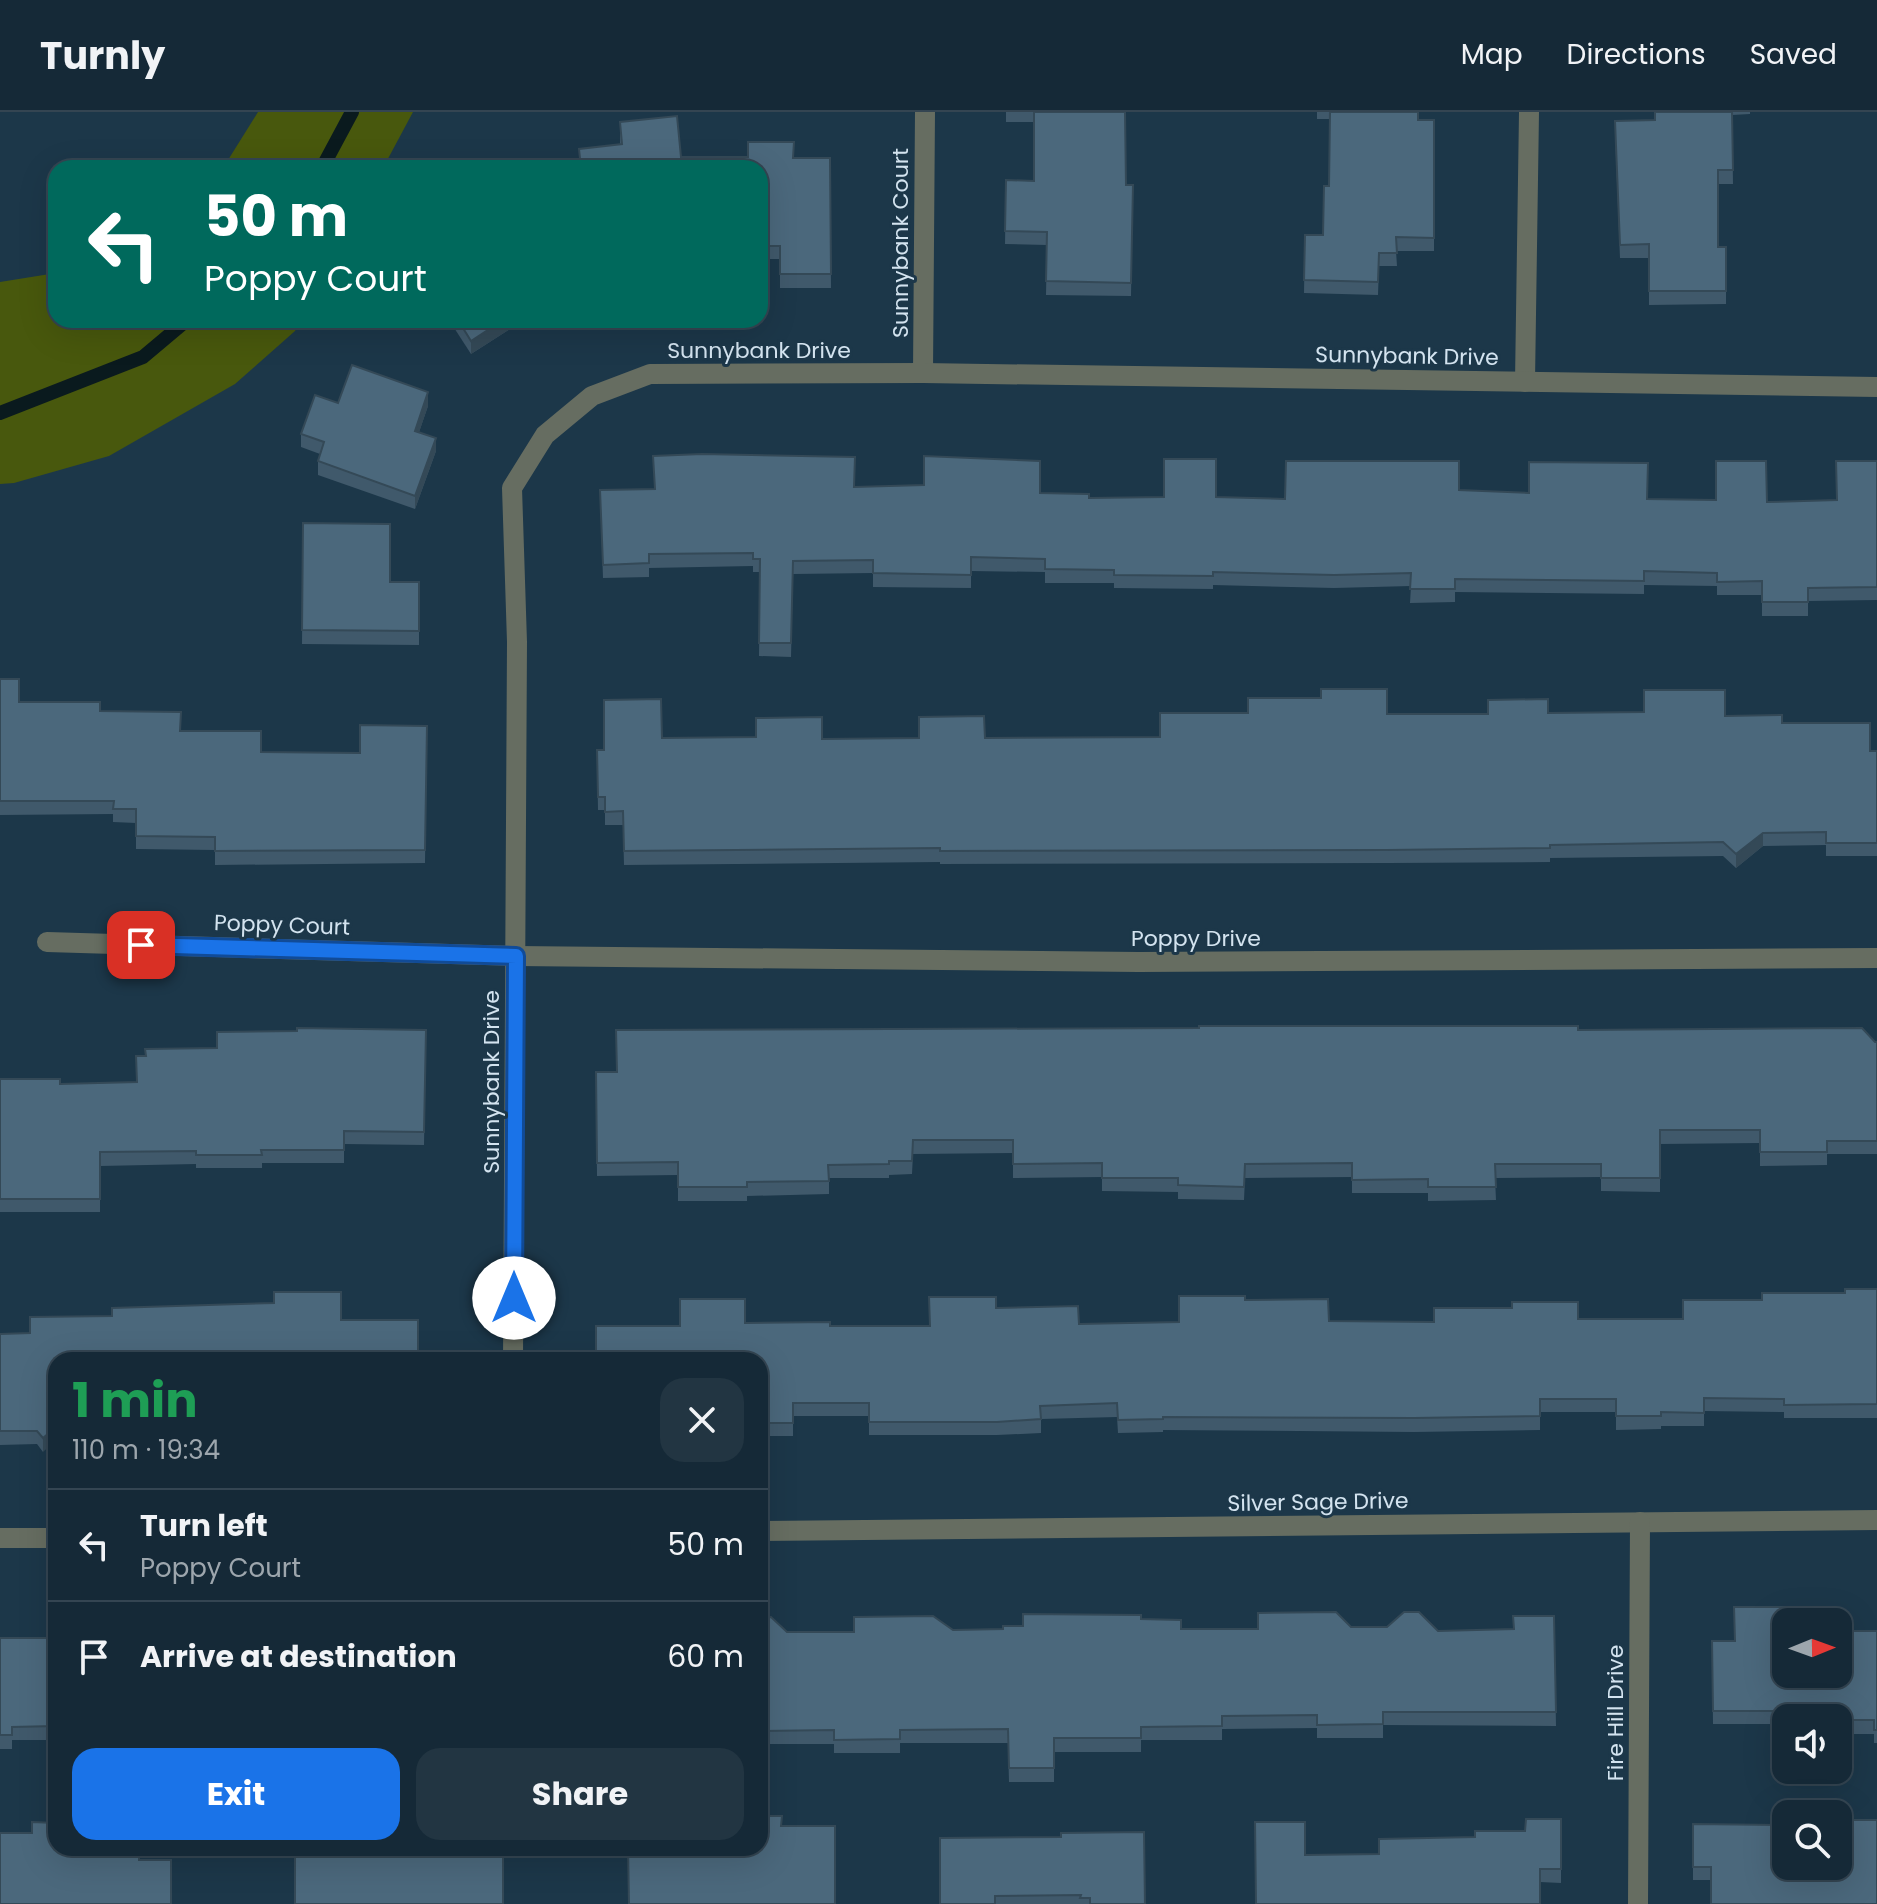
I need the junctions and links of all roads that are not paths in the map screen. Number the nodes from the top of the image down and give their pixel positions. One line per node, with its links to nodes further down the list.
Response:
1 (925, 112): 3 (street, Sunnybank Court)
2 (1529, 112): 4 (street)
3 (923, 373): 4 (street, Sunnybank Drive); 7 (street, Sunnybank Drive)
4 (1525, 382): 5 (street, Sunnybank Drive)
5 (1877, 387)
6 (47, 942): 7 (street, Poppy Court)
7 (516, 956): 8 (street, Poppy Drive); 9 (street, Sunnybank Drive)
8 (1877, 958)
9 (513, 1352)
10 (1877, 1520): 11 (street, Silver Sage Drive)
11 (1640, 1522): 12 (street, Silver Sage Drive); 15 (street, Fire Hill Drive)
12 (768, 1531)
13 (0, 1538): 14 (street)
14 (48, 1538)
15 (1638, 1904)

